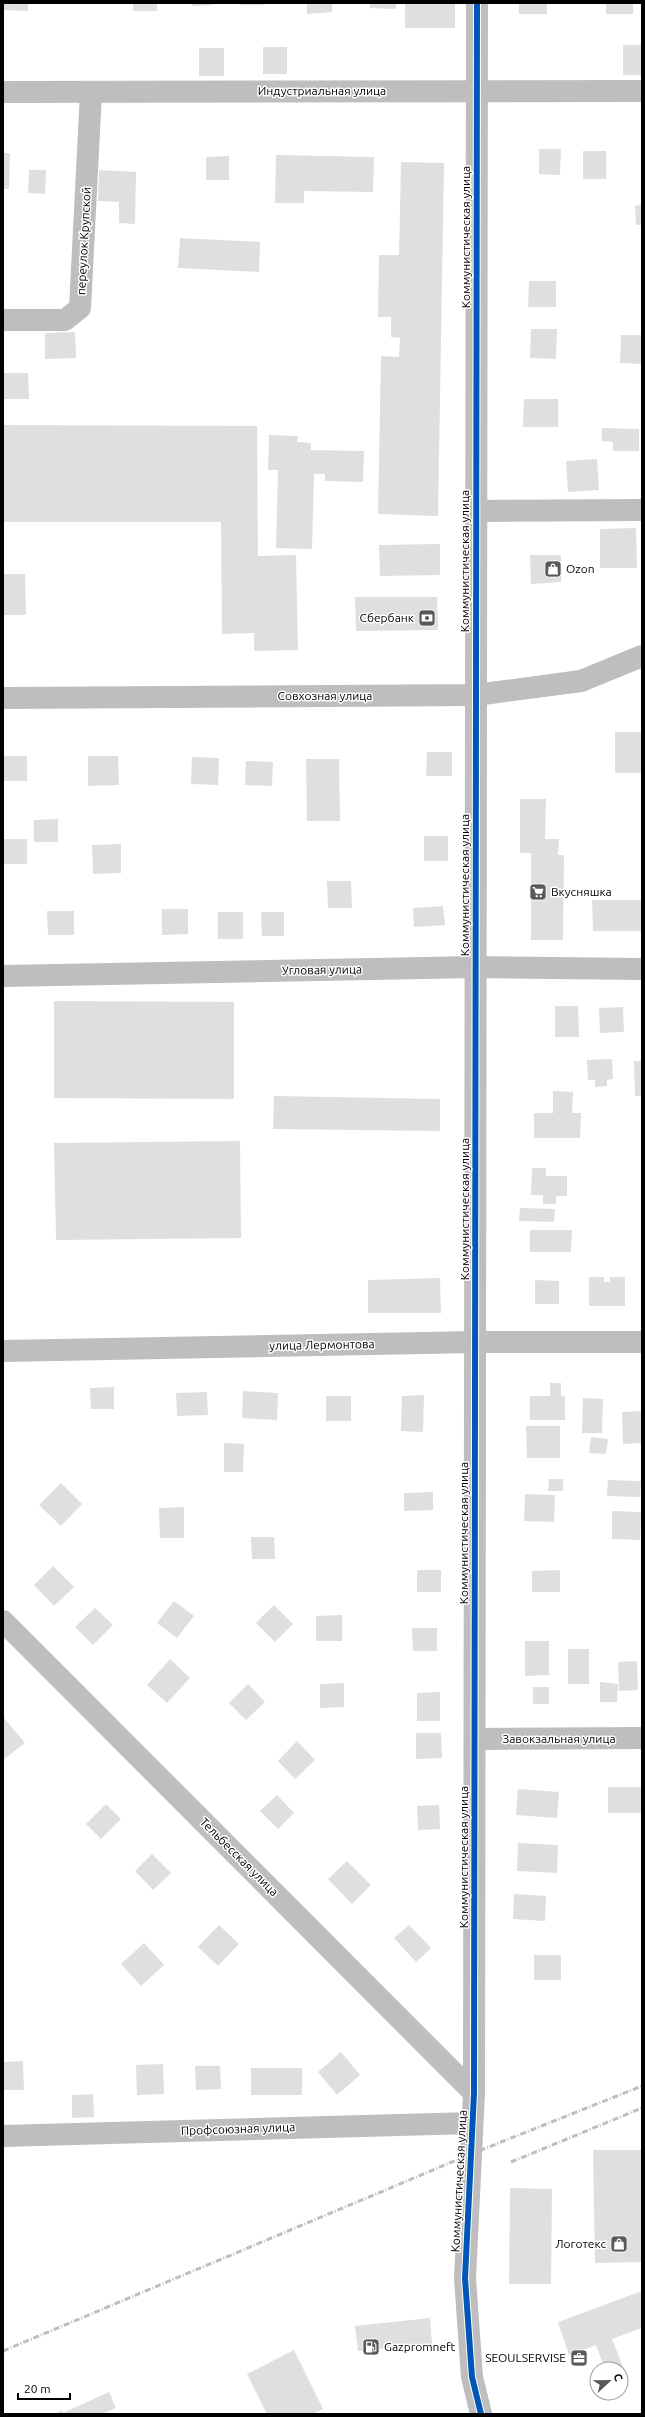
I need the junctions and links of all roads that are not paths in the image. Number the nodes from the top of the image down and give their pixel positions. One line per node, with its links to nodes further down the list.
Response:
1 (477, 3): 2 (street, Коммунистическая улица)
2 (477, 91): 3 (street, Индустриальная улица); 5 (street, Индустриальная улица); 8 (street, Коммунистическая улица)
3 (642, 91)
4 (3, 92): 5 (street, Индустриальная улица)
5 (91, 92): 6 (street, переулок Крупской)
6 (3, 320)
7 (642, 510): 8 (street)
8 (476, 511): 10 (street, Коммунистическая улица)
9 (642, 656): 10 (street, Совхозная улица)
10 (476, 695): 11 (street, Совхозная улица); 12 (street, Коммунистическая улица)
11 (3, 698)
12 (476, 967): 13 (street, Угловая улица); 14 (street, Угловая улица); 15 (street, Коммунистическая улица)
13 (642, 969)
14 (3, 976)
15 (476, 1342): 16 (street, улица Лермонтова); 17 (street, улица Лермонтова); 20 (street, Коммунистическая улица)
16 (642, 1342)
17 (3, 1351)
18 (3, 1621): 21 (street, Тельбесская улица)
19 (642, 1738): 20 (street, Завокзальная улица)
20 (475, 1739): 21 (street, Коммунистическая улица)
21 (474, 2093): 22 (street, Коммунистическая улица)
22 (472, 2123): 23 (street, Профсоюзная улица); 24 (street, Коммунистическая улица)
23 (3, 2136)
24 (481, 2414)

